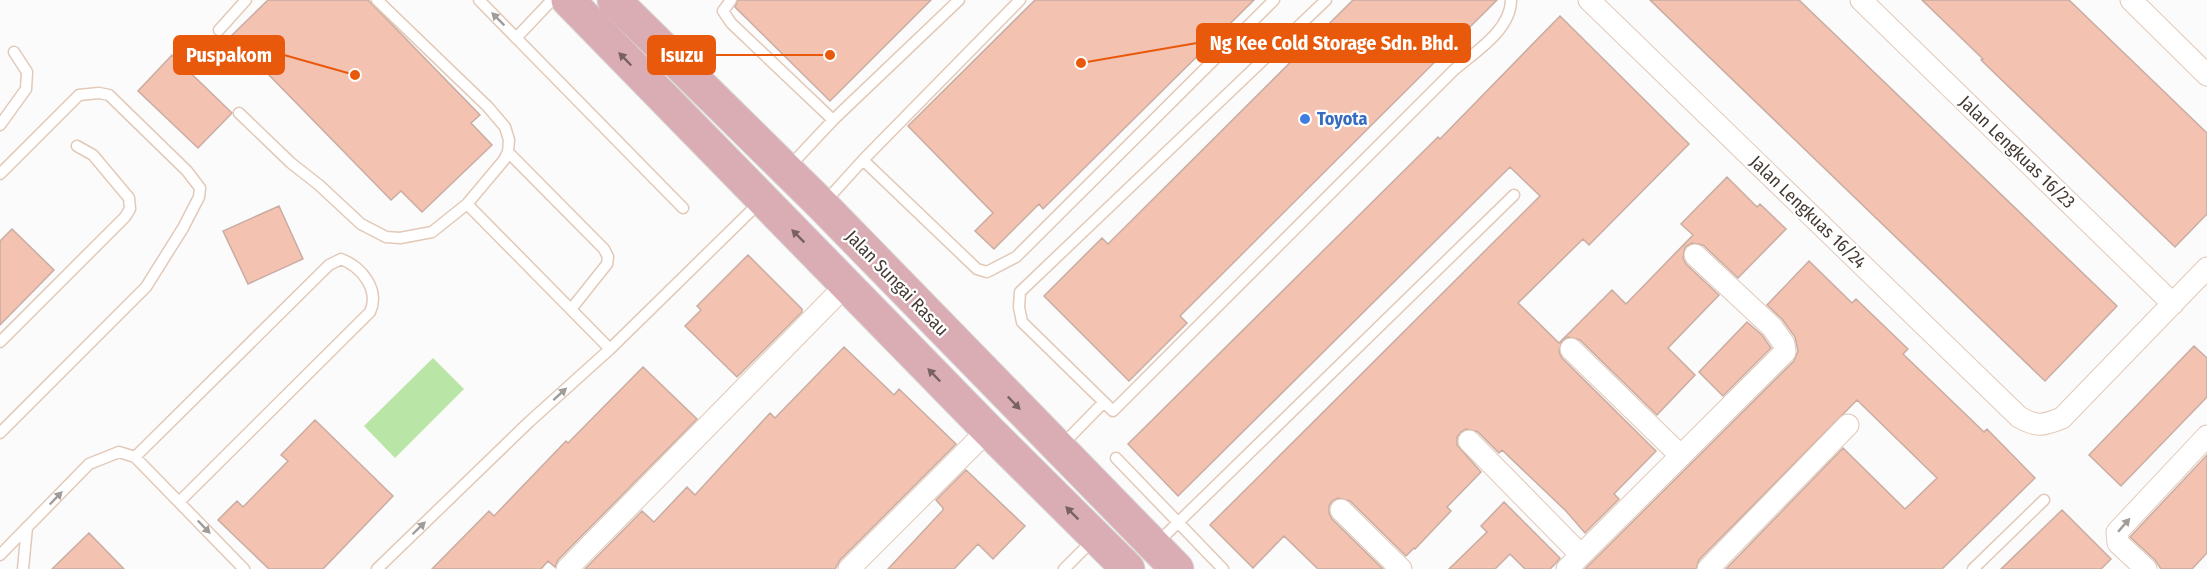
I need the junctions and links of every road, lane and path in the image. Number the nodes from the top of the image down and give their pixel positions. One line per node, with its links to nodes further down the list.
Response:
1 (246, 0): 16 (lane)
2 (377, 0): 24 (lane)
3 (479, 0): 17 (lane, one-way to 3)
4 (552, 0): 17 (lane)
5 (568, 0): 29 (main road, Jalan Sungai Rasau, one-way to 5)
6 (614, 0): 26 (main road, Jalan Sungai Rasau)
7 (731, 0): 21 (lane)
8 (959, 0): 21 (lane)
9 (1020, 0): 25 (lane)
10 (1274, 0): 25 (lane)
11 (1326, 0): 41 (lane)
12 (1511, 0): 41 (lane)
13 (1861, 0): 36 (street, Jalan Lengkuas 16/23)
14 (2131, 0): 19 (street)
15 (1597, 3): 36 (street, Jalan Lengkuas 16/24)
16 (219, 30)
17 (516, 38): 32 (lane)
18 (14, 52): 22 (lane)
19 (2207, 75)
20 (239, 112): 30 (lane)
21 (833, 120): 26 (lane)
22 (0, 125)
23 (76, 146): 38 (lane)
24 (508, 152): 30 (lane); 37 (lane)
25 (863, 160): 31 (lane)
26 (786, 170): 31 (main road, Jalan Sungai Rasau)
27 (0, 174): 44 (lane)
28 (1514, 195): 54 (lane)
29 (762, 200): 35 (main road, Jalan Sungai Rasau, one-way to 29); 39 (lane)
30 (467, 204): 37 (lane)
31 (822, 205): 47 (main road, Jalan Sungai Rasau, one-way to 47)
32 (683, 208)
33 (1695, 255): 48 (street)
34 (2207, 268): 36 (street)
35 (846, 285): 43 (main road, Jalan Sungai Rasau, one-way to 35); 63 (street)
36 (2173, 303)
37 (572, 308): 39 (lane)
38 (0, 342)
39 (610, 349): 62 (lane, one-way to 39)
40 (1571, 349): 48 (street)
41 (1104, 402): 47 (lane)
42 (1848, 425): 70 (street)
43 (988, 430): 56 (main road, Jalan Sungai Rasau, one-way to 43); 64 (street)
44 (0, 433)
45 (2207, 436): 72 (street, one-way to 45)
46 (1468, 441): 59 (street)
47 (1059, 449): 57 (main road, Jalan Sungai Rasau)
48 (1681, 456): 59 (street)
49 (135, 457): 52 (lane); 52 (lane); 55 (lane, one-way to 49)
50 (1116, 458): 54 (lane)
51 (2044, 500): 71 (lane)
52 (179, 502): 61 (lane, one-way to 61)
53 (1341, 510): 69 (street)
54 (1178, 524): 57 (lane); 68 (lane)
55 (27, 527): 58 (lane); 60 (lane)
56 (1096, 537): 65 (lane); 66 (main road, Jalan Sungai Rasau)
57 (1154, 546): 67 (main road, Jalan Sungai Rasau)
58 (0, 555)
59 (1574, 562)
60 (23, 569)
61 (244, 569)
62 (377, 569)
63 (567, 569)
64 (849, 569)
65 (1064, 569)
66 (1128, 569)
67 (1177, 569)
68 (1223, 569)
69 (1401, 569)
70 (1708, 569)
71 (1973, 569)
72 (2146, 569)

